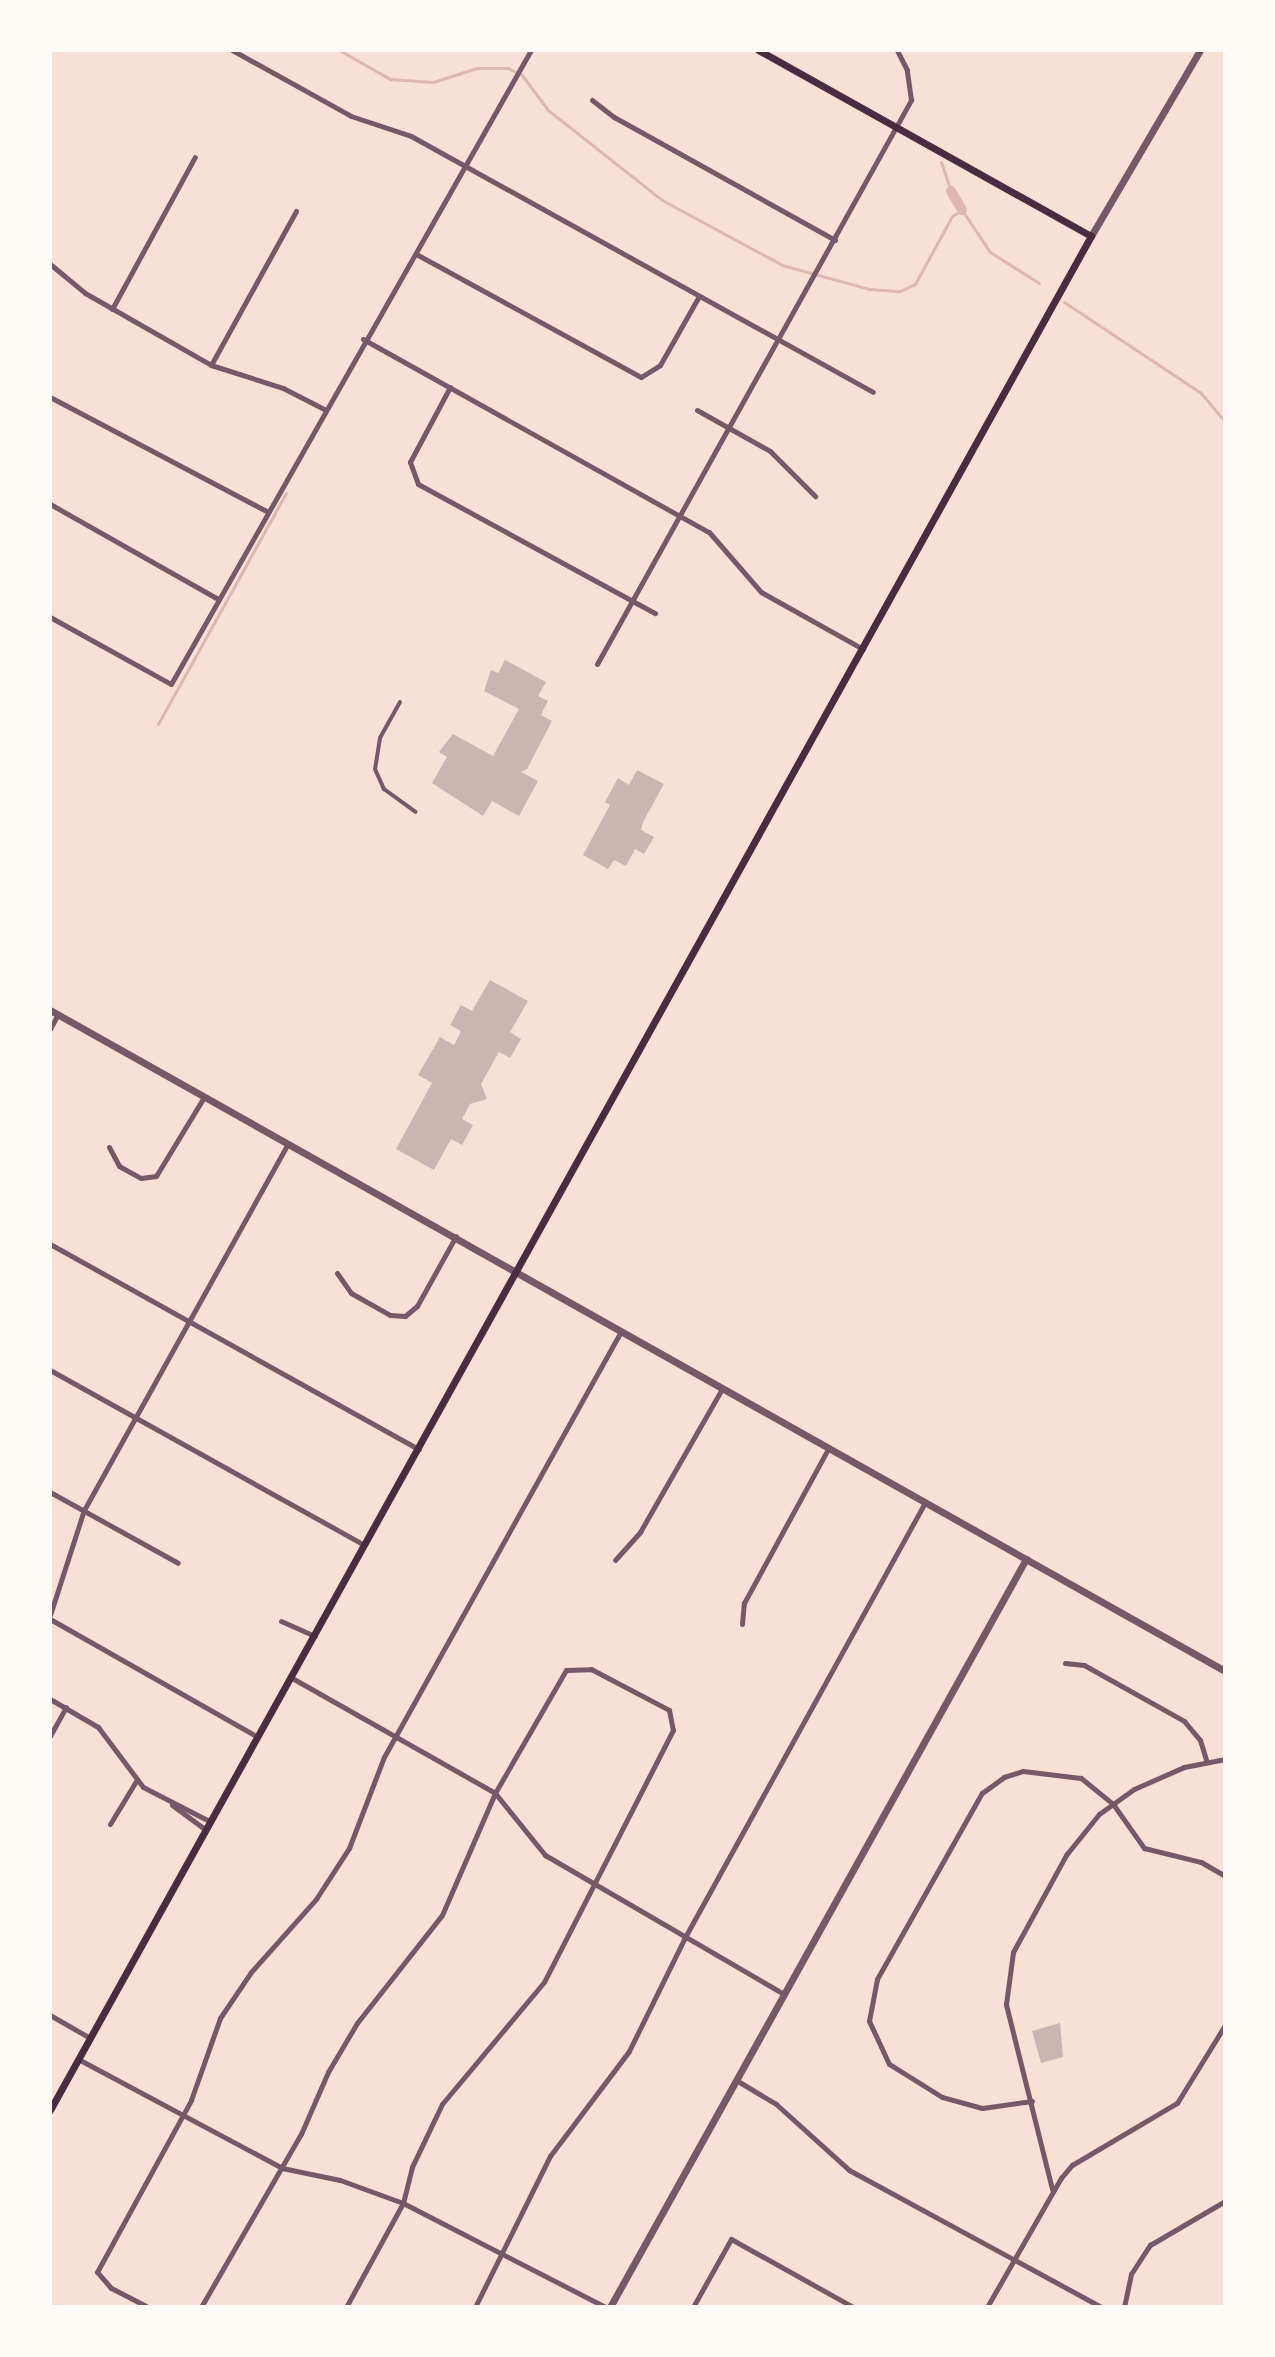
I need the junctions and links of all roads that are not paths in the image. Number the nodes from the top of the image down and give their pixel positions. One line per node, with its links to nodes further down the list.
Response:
1 (232, 50): 9 (street)
2 (531, 50): 9 (street)
3 (758, 50): 7 (main road)
4 (897, 50): 7 (street)
5 (1200, 50): 11 (street)
6 (592, 100): 12 (street)
7 (896, 128): 11 (main road); 12 (street)
8 (195, 157): 16 (street)
9 (465, 167): 13 (street); 15 (street)
10 (296, 211): 19 (street)
11 (1091, 236): 34 (main road)
12 (835, 240): 18 (street)
13 (418, 255): 15 (street); 17 (street)
14 (50, 264): 16 (street)
15 (699, 296): 18 (street)
16 (112, 309): 19 (street)
17 (363, 339): 20 (street); 23 (street)
18 (780, 341): 21 (street); 25 (street)
19 (211, 365): 23 (street)
20 (450, 387): 29 (street); 31 (street)
21 (873, 392)
22 (50, 397): 28 (street)
23 (324, 409): 28 (street)
24 (697, 410): 25 (street)
25 (731, 429): 26 (street); 29 (street)
26 (815, 496)
27 (50, 504): 30 (street)
28 (266, 511): 30 (street)
29 (681, 516): 31 (street); 34 (street)
30 (218, 599): 33 (street)
31 (632, 603): 32 (street); 35 (street)
32 (655, 613)
33 (50, 617)
34 (863, 649): 45 (main road)
35 (597, 664)
36 (400, 702): 37 (street)
37 (416, 812)
38 (54, 1012): 39 (street); 40 (street)
39 (50, 1029)
40 (205, 1096): 41 (street); 42 (street)
41 (288, 1142): 43 (street); 47 (street)
42 (109, 1147)
43 (456, 1235): 45 (street); 46 (street)
44 (50, 1244): 47 (street)
45 (517, 1272): 48 (street); 52 (main road)
46 (337, 1273)
47 (189, 1321): 51 (street); 52 (street)
48 (621, 1332): 50 (street); 71 (street)
49 (50, 1370): 51 (street)
50 (722, 1389): 53 (street); 59 (street)
51 (135, 1418): 56 (street); 57 (street)
52 (419, 1449): 57 (main road)
53 (828, 1449): 55 (street); 63 (street)
54 (50, 1492): 56 (street)
55 (926, 1502): 58 (street); 82 (street)
56 (84, 1510): 60 (street); 61 (street)
57 (365, 1545): 64 (main road)
58 (1026, 1559): 66 (street); 83 (street)
59 (615, 1560)
60 (178, 1563)
61 (50, 1617): 72 (street)
62 (281, 1621): 64 (street)
63 (742, 1624)
64 (315, 1636): 67 (main road)
65 (1065, 1663): 74 (street)
66 (1225, 1671)
67 (292, 1678): 71 (street); 72 (main road)
68 (50, 1699): 69 (street)
69 (66, 1707): 70 (street); 75 (street)
70 (50, 1736)
71 (396, 1736): 76 (street); 91 (street)
72 (258, 1737): 79 (main road)
73 (1225, 1759): 74 (street)
74 (1206, 1760): 77 (street)
75 (136, 1781): 78 (street); 79 (street)
76 (495, 1793): 81 (street); 81 (street); 92 (street)
77 (1113, 1804): 80 (street); 89 (street); 89 (street)
78 (110, 1824)
79 (208, 1826): 86 (main road)
80 (1225, 1876)
81 (590, 1885): 82 (street); 95 (street)
82 (684, 1939): 83 (street); 96 (street)
83 (784, 1994): 88 (street)
84 (50, 2015): 86 (street)
85 (1225, 2025): 93 (street)
86 (90, 2038): 87 (main road)
87 (78, 2059): 90 (main road); 91 (street)
88 (736, 2080): 97 (street); 102 (street)
89 (1032, 2101): 93 (street)
90 (50, 2110)
91 (183, 2116): 92 (street); 98 (street)
92 (282, 2168): 95 (street); 99 (street)
93 (1052, 2189): 97 (street)
94 (1225, 2201): 107 (street)
95 (403, 2203): 96 (street); 100 (street)
96 (505, 2251): 101 (street); 102 (street)
97 (1013, 2261): 105 (street); 106 (street)
98 (148, 2307)
99 (201, 2307)
100 (346, 2307)
101 (475, 2307)
102 (608, 2307)
103 (693, 2307): 104 (street)
104 (853, 2307)
105 (987, 2307)
106 (1101, 2307)
107 (1124, 2307)

